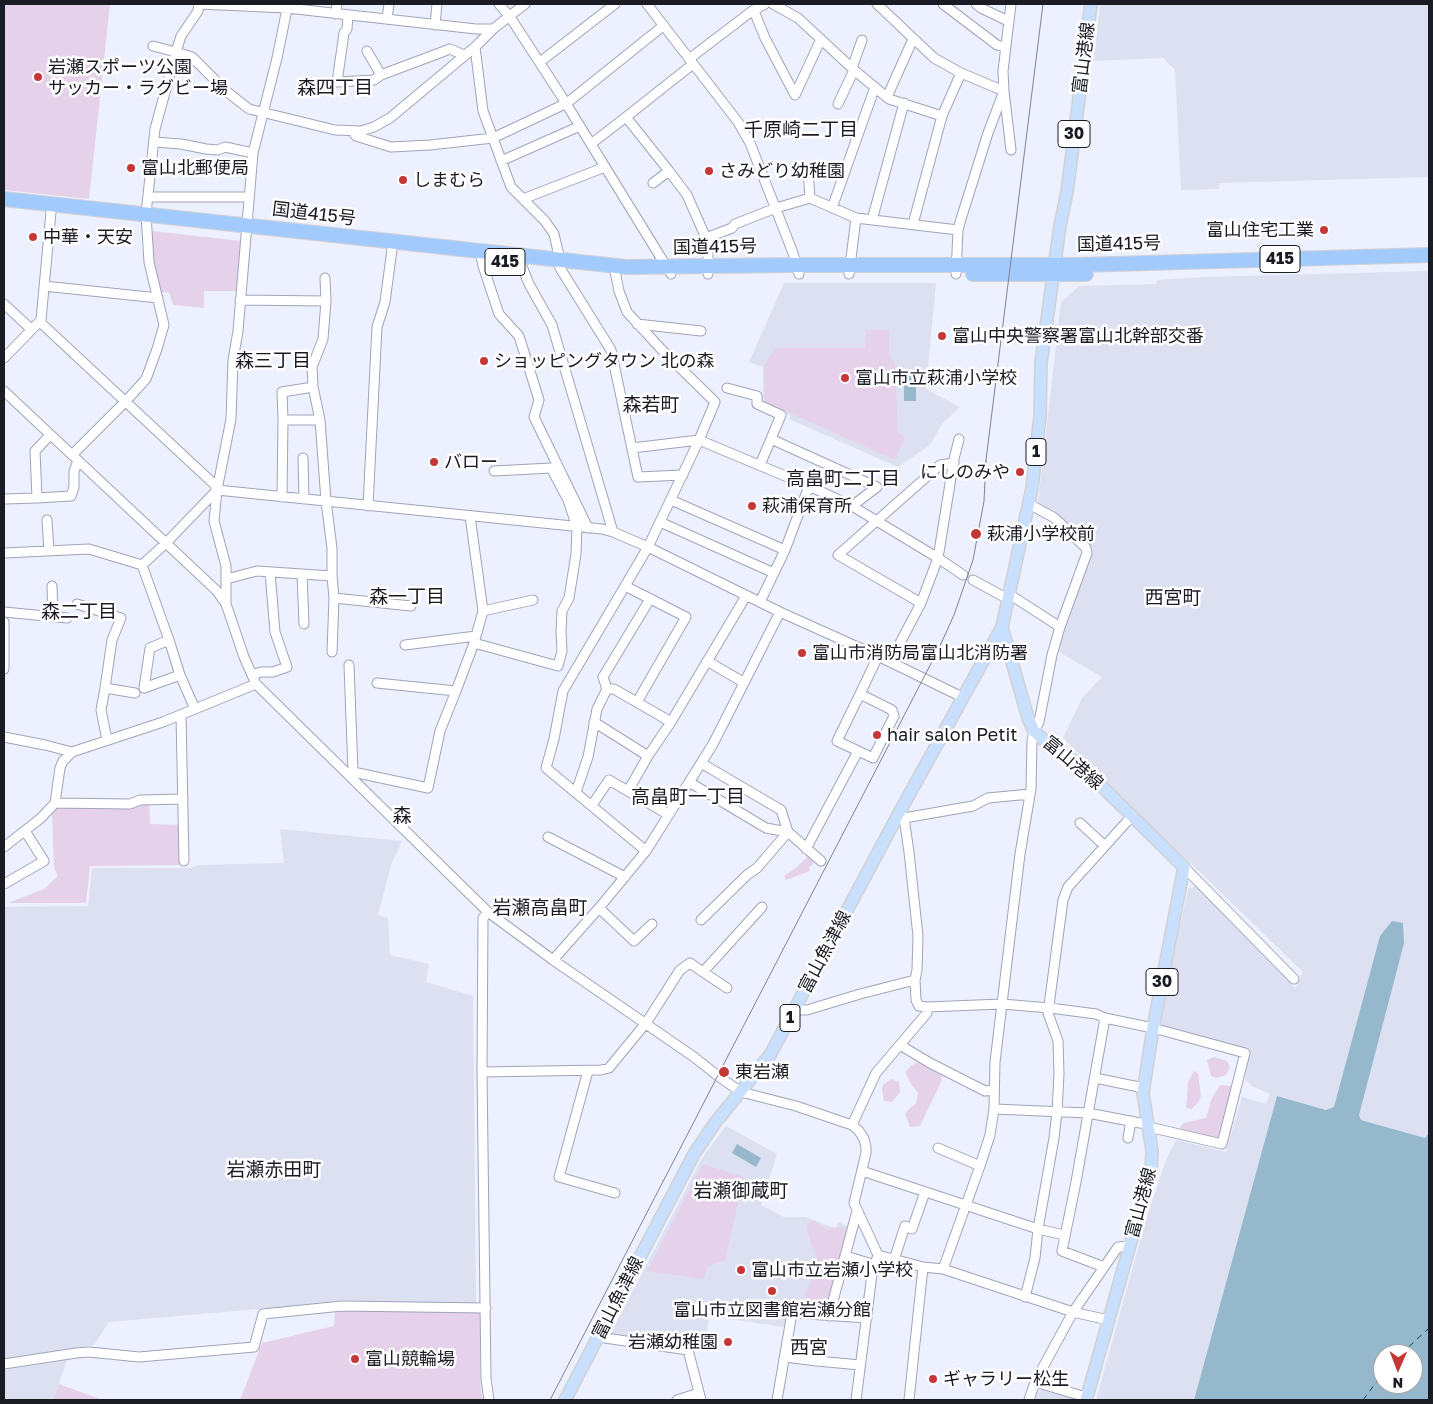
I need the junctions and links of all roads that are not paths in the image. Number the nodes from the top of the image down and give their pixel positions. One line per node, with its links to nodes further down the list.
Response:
1 (199, 4): 16 (street); 32 (street)
2 (337, 4): 18 (street)
3 (388, 4): 21 (street)
4 (437, 4): 23 (street)
5 (499, 4): 20 (street)
6 (525, 4): 20 (street)
7 (615, 4): 36 (street)
8 (647, 4): 24 (street)
9 (765, 4): 17 (street)
10 (773, 4): 26 (street)
11 (877, 4): 27 (street)
12 (943, 4): 31 (street)
13 (976, 4): 22 (street)
14 (1011, 4): 22 (street)
15 (1091, 4): 83 (main road, 富山港線 / 30)
16 (287, 6): 18 (street); 46 (street)
17 (754, 11): 26 (street); 35 (street)
18 (336, 14): 19 (street)
19 (348, 16): 21 (street); 39 (street)
20 (510, 17): 25 (street); 36 (street)
21 (387, 19): 23 (street)
22 (1008, 21): 31 (street)
23 (435, 25): 25 (street)
24 (664, 26): 35 (street); 44 (street)
25 (493, 29): 30 (street)
26 (821, 39): 37 (street)
27 (913, 39): 38 (street); 42 (street)
28 (862, 40): 37 (street)
29 (153, 46): 32 (street)
30 (475, 47): 34 (street); 51 (street)
31 (1005, 47): 41 (street)
32 (176, 52): 46 (street); 52 (street)
33 (367, 52): 39 (street)
34 (464, 55): 39 (street); 50 (street)
35 (691, 61): 48 (street); 67 (street)
36 (540, 62): 44 (street)
37 (853, 69): 40 (street); 45 (street)
38 (961, 73): 41 (street); 47 (street)
39 (381, 75)
40 (875, 87): 42 (street); 68 (street)
41 (1004, 91): 54 (street); 75 (street)
42 (887, 97): 43 (street)
43 (904, 103): 47 (street); 72 (street)
44 (567, 104): 49 (street); 51 (street)
45 (838, 104)
46 (262, 113): 50 (street); 55 (street)
47 (942, 116): 73 (street)
48 (626, 117): 53 (street); 59 (street)
49 (580, 126): 53 (street); 56 (street)
50 (353, 132): 51 (street)
51 (493, 138): 56 (street)
52 (154, 142): 55 (street); 61 (street)
53 (591, 144): 57 (street)
54 (1011, 150)
55 (253, 153): 62 (street)
56 (501, 160): 65 (street)
57 (605, 167): 65 (street); 85 (street)
58 (808, 169): 63 (street)
59 (669, 171): 60 (street); 76 (street)
60 (653, 183)
61 (148, 197): 62 (street); 70 (street)
62 (248, 197): 74 (street)
63 (810, 198): 67 (street); 68 (street)
64 (4, 199): 70 (highway, 国道415号 / 415)
65 (523, 199): 81 (street)
66 (4, 207): 69 (highway, 国道415号 / 415)
67 (776, 208): 76 (street); 87 (street)
68 (832, 208): 71 (street)
69 (51, 212): 70 (highway, 国道415号 / 415); 91 (street)
70 (146, 218): 74 (highway, 国道415号 / 415); 92 (street)
71 (856, 218): 72 (street); 88 (street)
72 (872, 220): 73 (street)
73 (912, 224): 75 (street)
74 (245, 229): 77 (highway, 国道415号 / 415); 93 (street)
75 (958, 230): 89 (street)
76 (706, 238): 86 (street)
77 (393, 246): 78 (highway, 国道415号 / 415); 129 (street)
78 (481, 255): 80 (highway, 国道415号 / 415); 136 (street)
79 (1429, 255): 83 (highway, 国道415号 / 415)
80 (521, 260): 81 (highway, 国道415号 / 415); 137 (street)
81 (560, 264): 84 (highway, 国道415号 / 415); 106 (street)
82 (1429, 264): 83 (highway, 国道415号 / 415)
83 (1054, 269): 89 (highway, 国道415号 / 415); 128 (main road, 富山港線 / 1)
84 (614, 270): 85 (highway, 国道415号 / 415); 97 (street)
85 (668, 270): 86 (highway, 国道415号 / 415)
86 (708, 270): 87 (highway, 国道415号 / 415)
87 (798, 270): 88 (highway, 国道415号 / 415)
88 (849, 270): 89 (highway, 国道415号 / 415)
89 (956, 270)
90 (325, 278): 94 (street)
91 (44, 286): 92 (street); 96 (street)
92 (158, 298): 105 (street)
93 (240, 300): 94 (street); 121 (street)
94 (326, 301): 101 (street)
95 (4, 304): 98 (street)
96 (40, 320): 98 (street); 105 (street)
97 (637, 324): 99 (street); 112 (street)
98 (31, 329): 100 (street)
99 (701, 331)
100 (4, 358)
101 (313, 387): 107 (street); 108 (street)
102 (727, 388): 110 (street)
103 (5, 395): 109 (street)
104 (653, 399): 106 (street)
105 (125, 402): 114 (street); 121 (street)
106 (623, 407): 113 (street)
107 (283, 420): 108 (street); 122 (street)
108 (320, 420): 127 (street)
109 (50, 434): 114 (street); 123 (street)
110 (771, 439): 117 (street); 130 (street)
111 (959, 439): 116 (street)
112 (699, 440): 113 (street); 117 (street); 119 (street)
113 (632, 448): 119 (street)
114 (75, 458): 123 (street); 138 (street)
115 (303, 458): 125 (street)
116 (954, 463): 134 (street); 143 (street)
117 (760, 465): 120 (street)
118 (494, 472): 135 (street)
119 (683, 475): 126 (street)
120 (809, 486): 130 (street); 140 (street)
121 (218, 490): 122 (street); 138 (street); 150 (street)
122 (282, 497): 125 (street)
123 (37, 498): 124 (street)
124 (4, 499)
125 (304, 499): 127 (street)
126 (671, 500): 133 (street); 140 (street)
127 (326, 501): 129 (street); 149 (street)
128 (1029, 504): 155 (main road, 富山港線 / 1); 172 (street)
129 (368, 506): 131 (street)
130 (852, 506): 134 (street)
131 (470, 516): 135 (street); 164 (street)
132 (47, 520): 141 (street)
133 (660, 522): 139 (street); 146 (street)
134 (878, 522): 143 (street); 160 (street)
135 (577, 527): 136 (street); 175 (street)
136 (588, 528): 137 (street)
137 (613, 532): 139 (street)
138 (166, 544): 144 (street); 162 (street)
139 (648, 547): 153 (street); 154 (street)
140 (785, 550): 146 (street)
141 (49, 551): 142 (street); 144 (street)
142 (4, 553)
143 (938, 558): 148 (street); 160 (street)
144 (142, 565): 174 (street)
145 (270, 572): 147 (street); 150 (street); 184 (street)
146 (774, 573): 159 (street)
147 (302, 574): 149 (street); 170 (street)
148 (963, 575)
149 (332, 576): 156 (street)
150 (226, 579): 162 (street)
151 (973, 580): 155 (street)
152 (52, 586): 167 (street)
153 (625, 586): 157 (street); 208 (street)
154 (746, 596): 159 (street); 179 (street)
155 (1009, 597): 171 (main road, 富山港線 / 1); 172 (street)
156 (334, 598): 163 (street); 177 (street)
157 (650, 599): 188 (street); 193 (street)
158 (533, 600): 164 (street)
159 (760, 602): 166 (street)
160 (921, 603): 180 (street)
161 (76, 604): 187 (street)
162 (226, 604): 184 (street)
163 (411, 606)
164 (483, 611): 175 (street)
165 (4, 612): 167 (street)
166 (780, 612): 178 (street); 185 (street)
167 (53, 617): 168 (street)
168 (67, 618)
169 (4, 622): 173 (street)
170 (304, 624)
171 (1002, 627): 192 (main road, 富山魚津線 / 1); 198 (main road, 富山港線)
172 (1060, 627): 198 (street)
173 (4, 638): 182 (street)
174 (169, 640): 183 (street); 183 (street)
175 (475, 640): 176 (street); 189 (street)
176 (405, 645)
177 (332, 652)
178 (878, 656): 180 (street); 191 (street)
179 (708, 661): 185 (street); 197 (street)
180 (890, 662): 192 (street)
181 (349, 665): 205 (street)
182 (4, 669)
183 (180, 675): 194 (street)
184 (254, 680): 194 (street); 205 (street)
185 (743, 682): 204 (street)
186 (377, 683): 189 (street)
187 (105, 688): 190 (street); 200 (street)
188 (606, 689): 193 (street); 196 (street)
189 (456, 691): 205 (street)
190 (135, 693)
191 (860, 694): 201 (street); 201 (street)
192 (962, 697): 214 (main road, 富山魚津線 / 1)
193 (637, 702): 197 (street)
194 (195, 709): 195 (street)
195 (181, 715): 200 (street); 210 (street)
196 (594, 722): 203 (street); 208 (street)
197 (671, 722): 203 (street)
198 (1034, 731): 209 (street); 215 (main road, 富山港線)
199 (4, 737): 202 (street)
200 (107, 740): 202 (street)
201 (858, 751): 222 (street)
202 (72, 752): 211 (street)
203 (648, 756): 207 (street)
204 (701, 763): 206 (street); 218 (street)
205 (351, 774): 231 (street)
206 (689, 782): 213 (street); 218 (street)
207 (628, 791): 212 (street); 213 (street)
208 (576, 792): 212 (street)
209 (1030, 794): 214 (street); 239 (street)
210 (183, 799): 211 (street); 224 (street)
211 (55, 803): 217 (street)
212 (592, 805): 223 (street)
213 (669, 815): 223 (street)
214 (902, 816): 237 (street); 242 (main road, 富山魚津線 / 1)
215 (1132, 816): 220 (street); 226 (main road, 富山港線)
216 (1080, 823): 220 (street)
217 (25, 831): 221 (street); 228 (street)
218 (788, 832): 222 (street); 232 (street)
219 (548, 837): 227 (street)
220 (1105, 846): 241 (street)
221 (4, 847)
222 (806, 849): 225 (street)
223 (646, 851): 227 (street)
224 (184, 861)
225 (821, 861)
226 (1184, 867): 236 (street); 245 (main road, 富山港線 / 30)
227 (625, 877): 230 (street)
228 (4, 884)
229 (762, 907): 235 (street)
230 (599, 908): 233 (street); 234 (street)
231 (488, 912): 234 (street); 248 (street)
232 (701, 920)
233 (652, 924)
234 (553, 960): 244 (street)
235 (703, 972): 238 (street); 244 (street)
236 (1294, 979)
237 (915, 980): 240 (street); 242 (street)
238 (727, 988)
239 (1002, 1004): 240 (street); 241 (street); 251 (street)
240 (927, 1007): 246 (street)
241 (1050, 1008): 243 (street); 254 (street)
242 (794, 1010): 252 (main road, 富山魚津線 / 1)
243 (1105, 1018): 245 (street); 249 (street)
244 (646, 1023): 247 (street); 252 (street)
245 (1153, 1028): 250 (main road, 富山港線 / 30); 258 (street)
246 (900, 1045): 251 (street); 257 (street)
247 (588, 1071): 248 (street); 264 (street)
248 (482, 1072): 278 (street)
249 (1095, 1078): 250 (street); 255 (street)
250 (1144, 1088): 258 (main road, 富山港線 / 30)
251 (994, 1090): 253 (street)
252 (741, 1092): 257 (street); 283 (main road, 富山魚津線 / 1)
253 (994, 1108): 254 (street); 261 (street)
254 (1057, 1112): 255 (street); 267 (street)
255 (1088, 1113): 256 (street); 268 (street)
256 (1131, 1122): 258 (street); 259 (street)
257 (852, 1125): 262 (street)
258 (1149, 1125): 269 (main road, 富山港線 / 30)
259 (1128, 1138)
260 (938, 1148): 261 (street)
261 (980, 1166): 265 (street)
262 (862, 1171): 263 (street); 266 (street)
263 (925, 1192): 265 (street); 272 (street)
264 (615, 1193)
265 (966, 1206): 267 (street); 276 (street)
266 (857, 1211): 270 (street); 271 (street)
267 (1038, 1229): 268 (street); 277 (street)
268 (1064, 1235): 275 (street)
269 (1129, 1246): 275 (street); 282 (main road, 富山港線 / 30)
270 (878, 1255): 272 (street); 273 (street)
271 (846, 1256): 273 (street); 280 (street)
272 (894, 1260): 274 (street)
273 (875, 1266): 281 (street)
274 (923, 1267): 276 (street); 295 (street)
275 (1104, 1267): 279 (street)
276 (943, 1269): 277 (street)
277 (1025, 1297): 279 (street)
278 (486, 1308): 285 (street); 290 (street)
279 (1073, 1312): 282 (street); 287 (street)
280 (830, 1316): 281 (street); 284 (street)
281 (867, 1318): 286 (street)
282 (1108, 1320): 289 (main road, 富山港線 / 30)
283 (598, 1337): 288 (street); 291 (main road, 富山魚津線 / 1)
284 (785, 1357): 286 (street); 293 (street)
285 (4, 1364)
286 (860, 1365): 294 (street)
287 (1035, 1382): 289 (street); 296 (street)
288 (700, 1396): 292 (street)
289 (1086, 1399)
290 (489, 1400)
291 (565, 1400)
292 (677, 1400)
293 (778, 1400)
294 (856, 1400)
295 (909, 1400)
296 (1029, 1400)

